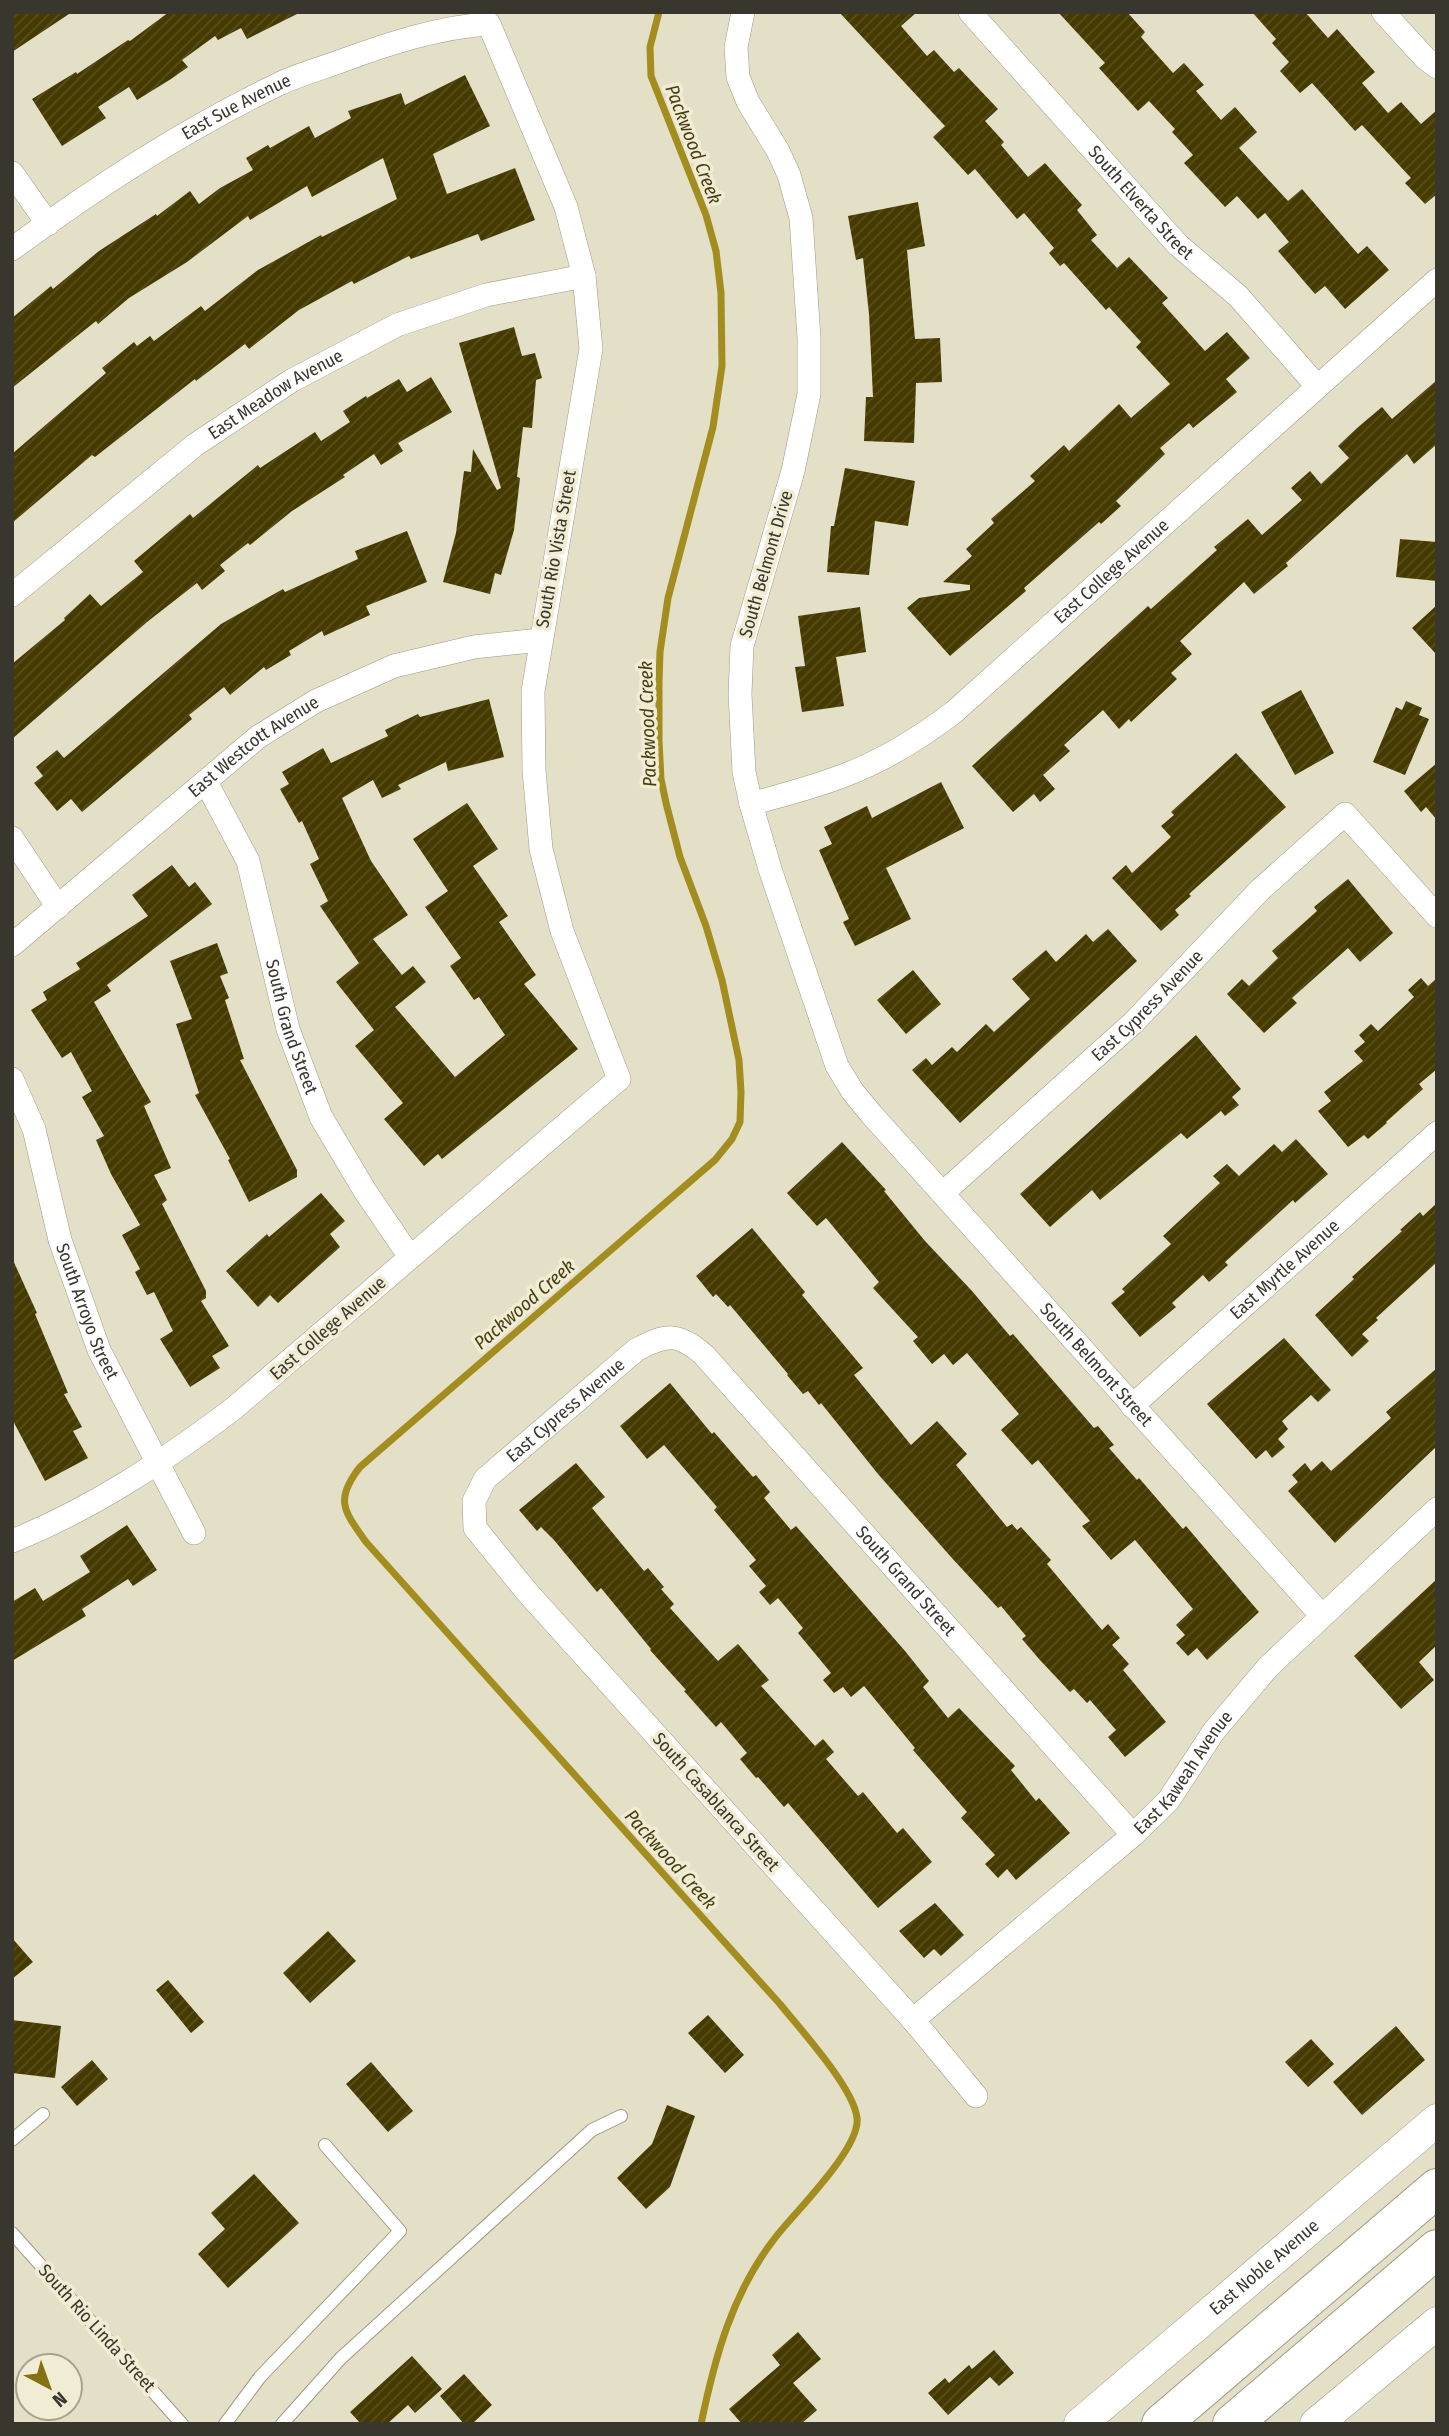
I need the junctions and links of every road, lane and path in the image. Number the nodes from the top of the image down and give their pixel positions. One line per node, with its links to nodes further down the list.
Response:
1 (743, 12): 15 (street, South Belmont Drive)
2 (970, 12): 11 (street, South Elverta Street)
3 (1382, 12): 5 (street)
4 (489, 24): 7 (street, East Sue Avenue); 9 (street, South Rio Vista Street)
5 (1437, 67)
6 (12, 173): 7 (street)
7 (48, 224): 8 (street, East Sue Avenue)
8 (12, 249)
9 (584, 276): 12 (street, East Meadow Avenue); 13 (street, South Rio Vista Street)
10 (1437, 280): 11 (street, East College Avenue)
11 (1317, 387): 15 (street, East College Avenue)
12 (12, 595)
13 (540, 640): 14 (street, East Westcott Avenue); 21 (street, South Rio Vista Street)
14 (206, 782): 17 (street, East Westcott Avenue); 25 (street, South Grand Street)
15 (751, 804): 22 (street, South Belmont Drive)
16 (12, 838): 17 (street)
17 (58, 907): 19 (street, East Westcott Avenue)
18 (1437, 916): 24 (street, East Cypress Avenue)
19 (12, 945)
20 (12, 1079): 28 (street, South Arroyo Street)
21 (620, 1079): 25 (street, East College Avenue)
22 (872, 1115): 24 (street, South Belmont Street)
23 (1437, 1133): 27 (street, East Myrtle Avenue)
24 (944, 1192): 27 (street, South Belmont Street)
25 (410, 1257): 28 (street, East College Avenue)
26 (672, 1336): 29 (street, East Cypress Avenue); 34 (street, South Grand Street)
27 (1132, 1406): 33 (street, South Belmont Street)
28 (158, 1464): 31 (street, South Arroyo Street); 32 (street, East College Avenue)
29 (474, 1501): 35 (street, South Casablanca Street)
30 (1437, 1509): 33 (street, East Kaweah Avenue)
31 (194, 1533)
32 (12, 1541)
33 (1322, 1616): 34 (street, East Kaweah Avenue)
34 (1133, 1835): 35 (street, East Kaweah Avenue)
35 (913, 2020): 36 (street, South Casablanca Street)
36 (976, 2096)
37 (43, 2114): 40 (lane)
38 (621, 2116): 49 (lane)
39 (1437, 2120): 46 (street, East Noble Avenue)
40 (12, 2140)
41 (325, 2145): 48 (lane)
42 (1437, 2188): 50 (highway)
43 (12, 2233): 47 (lane, South Rio Linda Street)
44 (1437, 2249): 51 (highway)
45 (1437, 2323): 52 (street)
46 (1086, 2419)
47 (182, 2424)
48 (225, 2424)
49 (282, 2424)
50 (1161, 2424)
51 (1232, 2424)
52 (1316, 2424)

